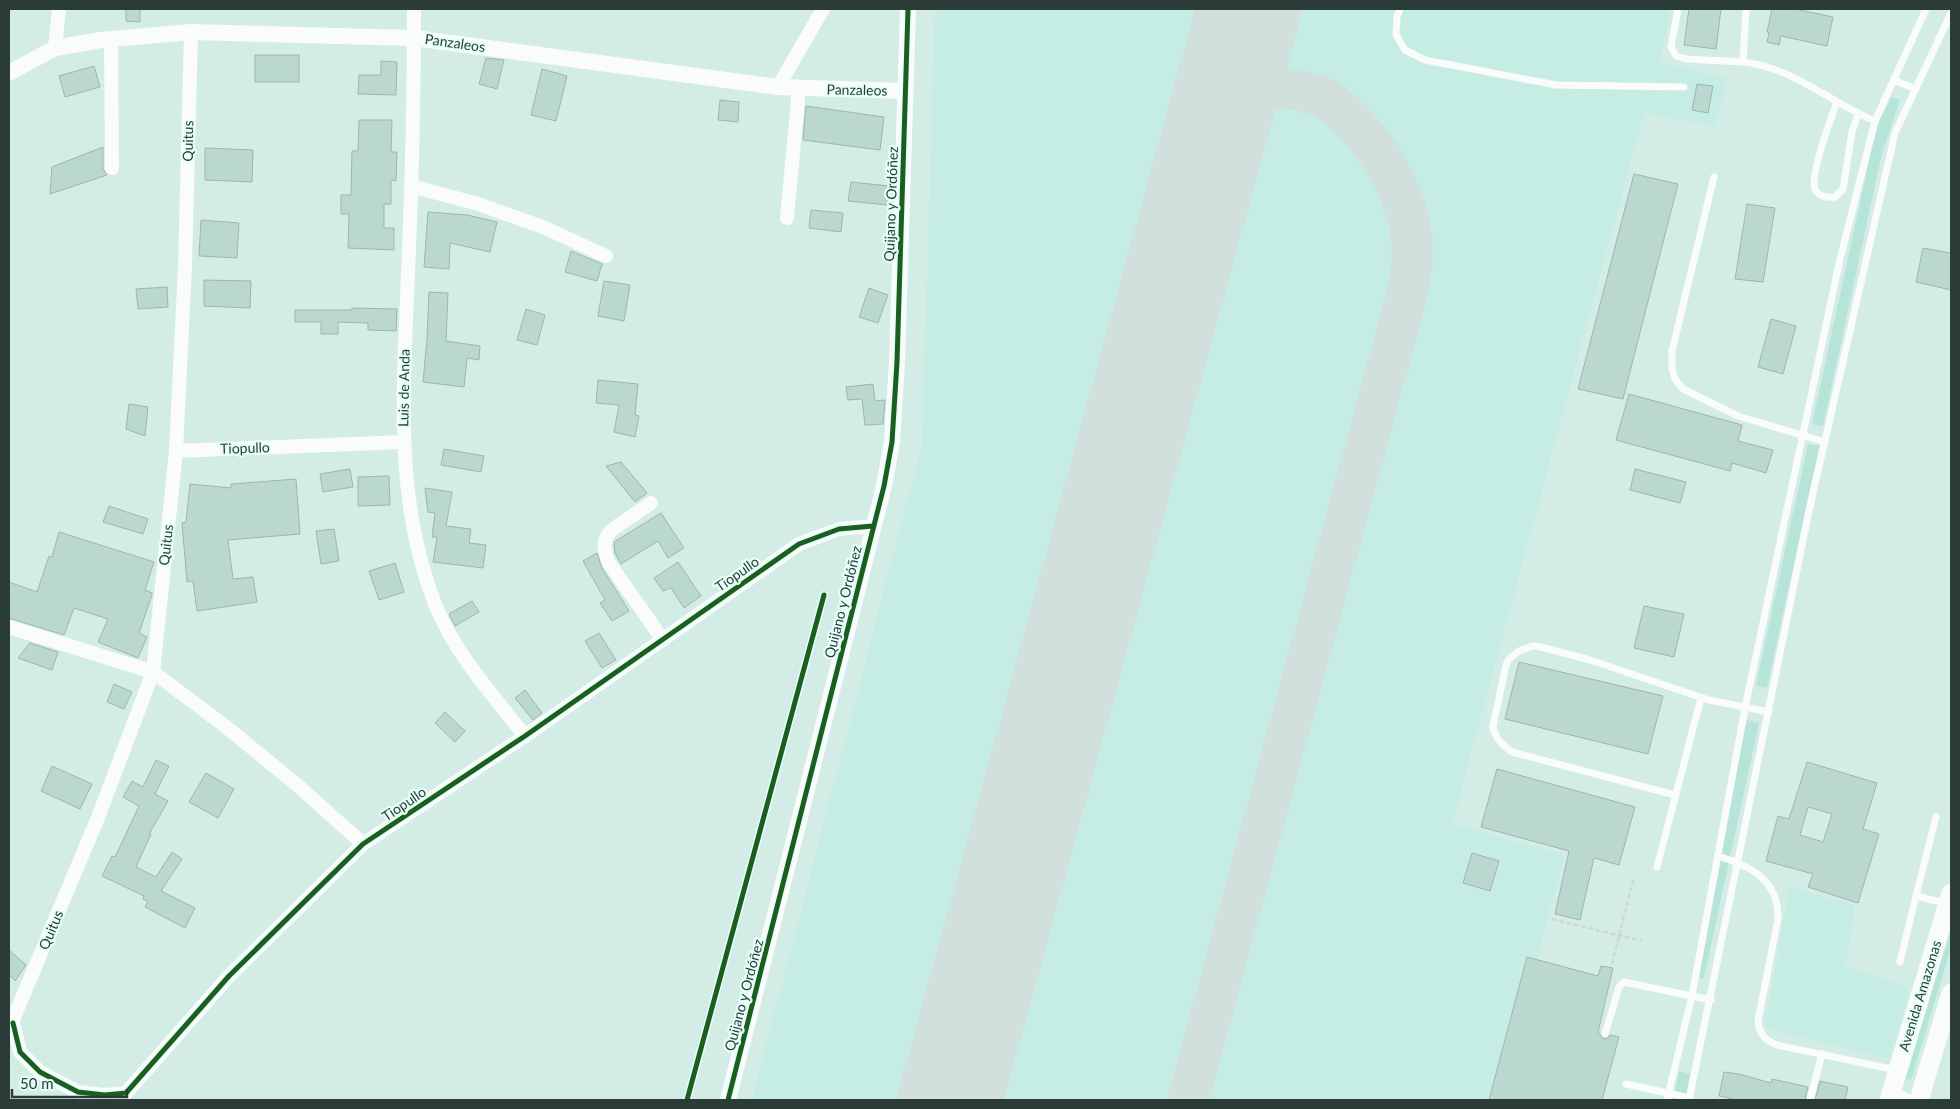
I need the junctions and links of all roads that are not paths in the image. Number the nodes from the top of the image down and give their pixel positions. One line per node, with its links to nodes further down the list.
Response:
1 (59, 9): 13 (street)
2 (414, 9): 11 (street, Luis de Anda)
3 (823, 9): 17 (street)
4 (908, 9): 21 (street, Quijano y Ordóñez)
5 (1400, 9): 18 (lane)
6 (1678, 9): 14 (lane)
7 (1746, 9): 14 (lane)
8 (1926, 9): 16 (lane)
9 (1951, 13): 20 (lane)
10 (190, 32): 11 (street, Panzaleos); 12 (street, Panzaleos); 33 (street, Quitus)
11 (414, 38): 17 (street, Panzaleos); 27 (street, Luis de Anda)
12 (111, 39): 13 (street, Panzaleos); 25 (street)
13 (55, 48): 15 (street, Panzaleos)
14 (1743, 62): 22 (lane)
15 (9, 73)
16 (1894, 80): 20 (lane); 24 (lane)
17 (778, 87): 19 (street, Panzaleos)
18 (1684, 87)
19 (799, 88): 21 (street, Panzaleos); 28 (street)
20 (1916, 89): 32 (lane)
21 (905, 91): 35 (street, Quijano y Ordóñez)
22 (1837, 102): 23 (lane); 23 (lane)
23 (1858, 114): 24 (lane)
24 (1875, 121): 30 (lane)
25 (112, 168)
26 (1714, 178): 30 (lane)
27 (411, 186): 29 (street); 31 (street, Luis de Anda)
28 (787, 218)
29 (606, 256)
30 (1802, 437): 32 (lane); 40 (lane)
31 (403, 442): 33 (street, Tiopullo); 42 (street, Luis de Anda)
32 (1825, 442): 41 (lane)
33 (176, 451): 38 (street, Quitus)
34 (651, 503): 37 (street)
35 (873, 526): 37 (street, Tiopullo); 64 (street, Quijano y Ordóñez)
36 (9, 627): 38 (street)
37 (663, 640): 42 (street, Tiopullo)
38 (153, 672): 45 (street); 55 (street, Quitus)
39 (1701, 698): 40 (lane); 43 (lane); 43 (lane)
40 (1745, 708): 41 (lane); 46 (lane)
41 (1769, 712): 47 (lane)
42 (524, 736): 45 (street, Tiopullo)
43 (1675, 795): 48 (lane)
44 (1936, 817): 49 (lane)
45 (363, 844): 60 (street, Tiopullo)
46 (1718, 856): 47 (lane); 53 (lane)
47 (1738, 862): 54 (lane); 57 (lane)
48 (1657, 867)
49 (1916, 896): 50 (lane); 51 (lane)
50 (1950, 900): 58 (main road, Avenida Amazonas)
51 (1900, 962)
52 (1951, 993): 66 (main road, Avenida Amazonas)
53 (1692, 996): 54 (lane); 56 (lane); 61 (lane)
54 (1711, 1000): 63 (lane)
55 (11, 1026): 60 (street, Tiopullo)
56 (1605, 1034)
57 (1822, 1054): 58 (lane); 65 (lane)
58 (1898, 1071): 62 (main road, Avenida Amazonas)
59 (1626, 1084): 61 (lane)
60 (123, 1097)
61 (1668, 1097): 63 (lane)
62 (1896, 1098)
63 (1689, 1099)
64 (728, 1100)
65 (1810, 1100)
66 (1919, 1100)

